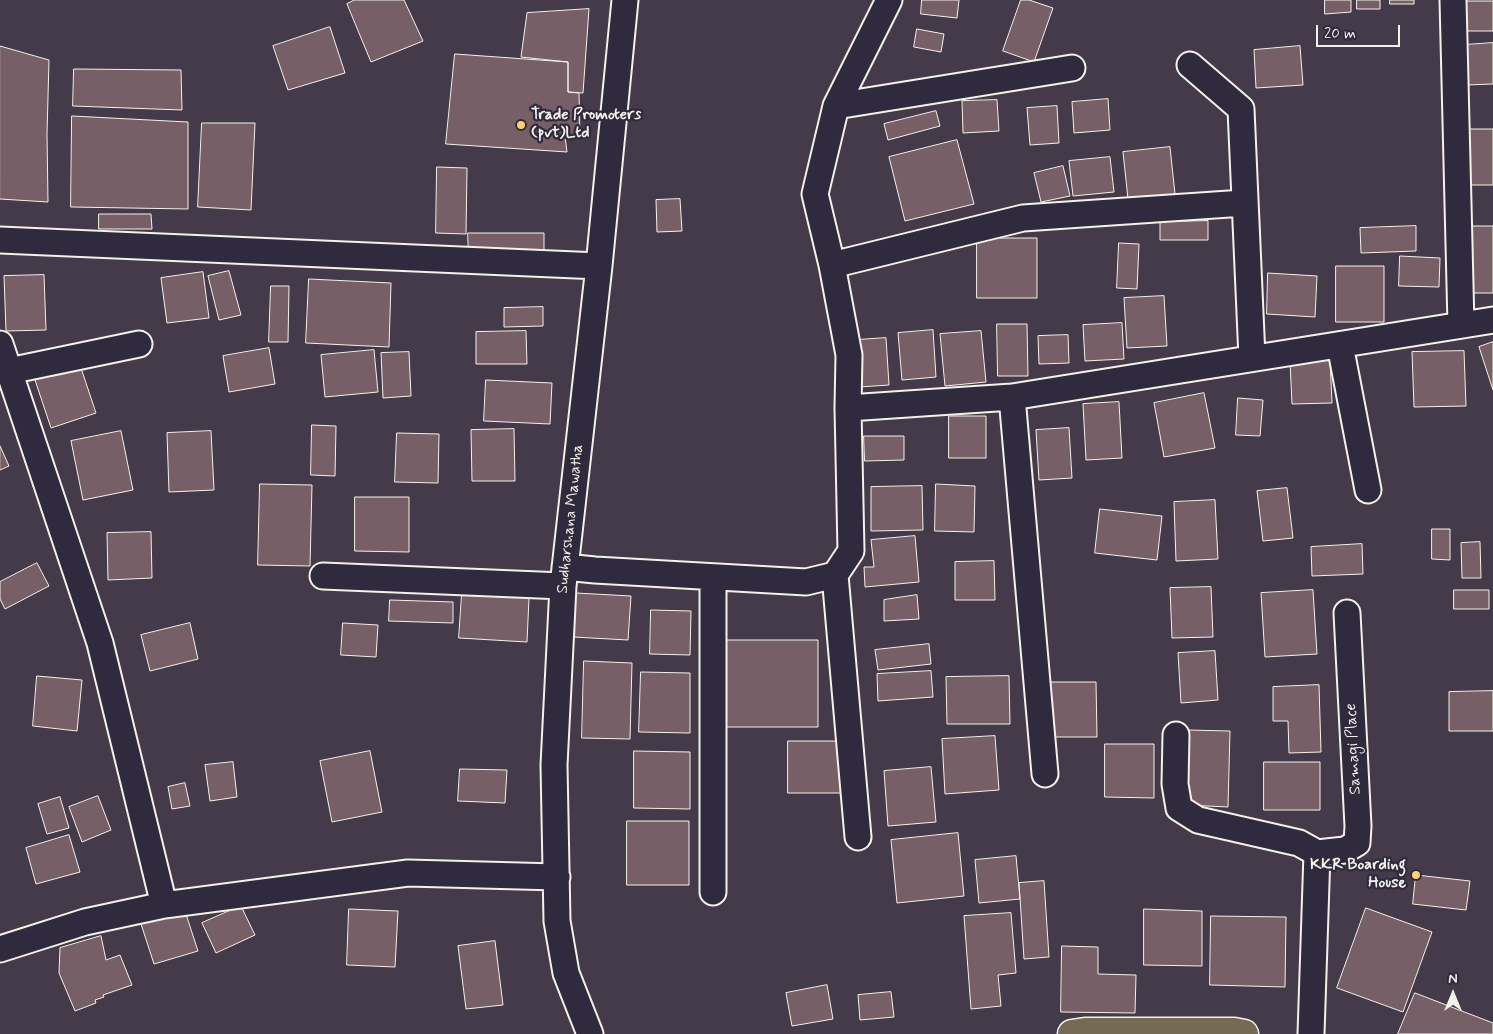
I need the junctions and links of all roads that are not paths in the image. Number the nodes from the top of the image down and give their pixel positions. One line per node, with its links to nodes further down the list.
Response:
1 (625, 0): 10 (street, Sudharshana Mawatha)
2 (888, 0): 6 (street)
3 (1453, 0): 12 (street)
4 (1190, 65): 7 (street)
5 (1072, 68): 6 (street)
6 (836, 106): 9 (street)
7 (1244, 203): 9 (street); 16 (street)
8 (0, 240): 10 (street)
9 (832, 265): 19 (street)
10 (598, 266): 23 (street, Sudharshana Mawatha)
11 (1493, 320): 12 (street)
12 (1461, 325): 15 (street)
13 (0, 344): 17 (street)
14 (138, 344): 17 (street)
15 (1340, 344): 16 (street); 20 (street)
16 (1252, 358): 18 (street)
17 (9, 371): 32 (street)
18 (1012, 397): 19 (street); 27 (street)
19 (848, 408): 21 (street)
20 (1368, 490)
21 (835, 575): 24 (street); 28 (street)
22 (323, 576): 23 (street)
23 (564, 576): 24 (street); 30 (street, Sudharshana Mawatha)
24 (713, 577): 31 (street)
25 (1347, 613): 29 (street, Samagi Place)
26 (1176, 735): 29 (street)
27 (1045, 774)
28 (858, 837)
29 (1317, 853): 37 (street)
30 (557, 877): 32 (street); 35 (street, Sudharshana Mawatha)
31 (713, 892)
32 (164, 905): 33 (street)
33 (0, 949)
34 (1081, 1033): 36 (main road)
35 (590, 1034)
36 (1244, 1034)
37 (1311, 1034)

